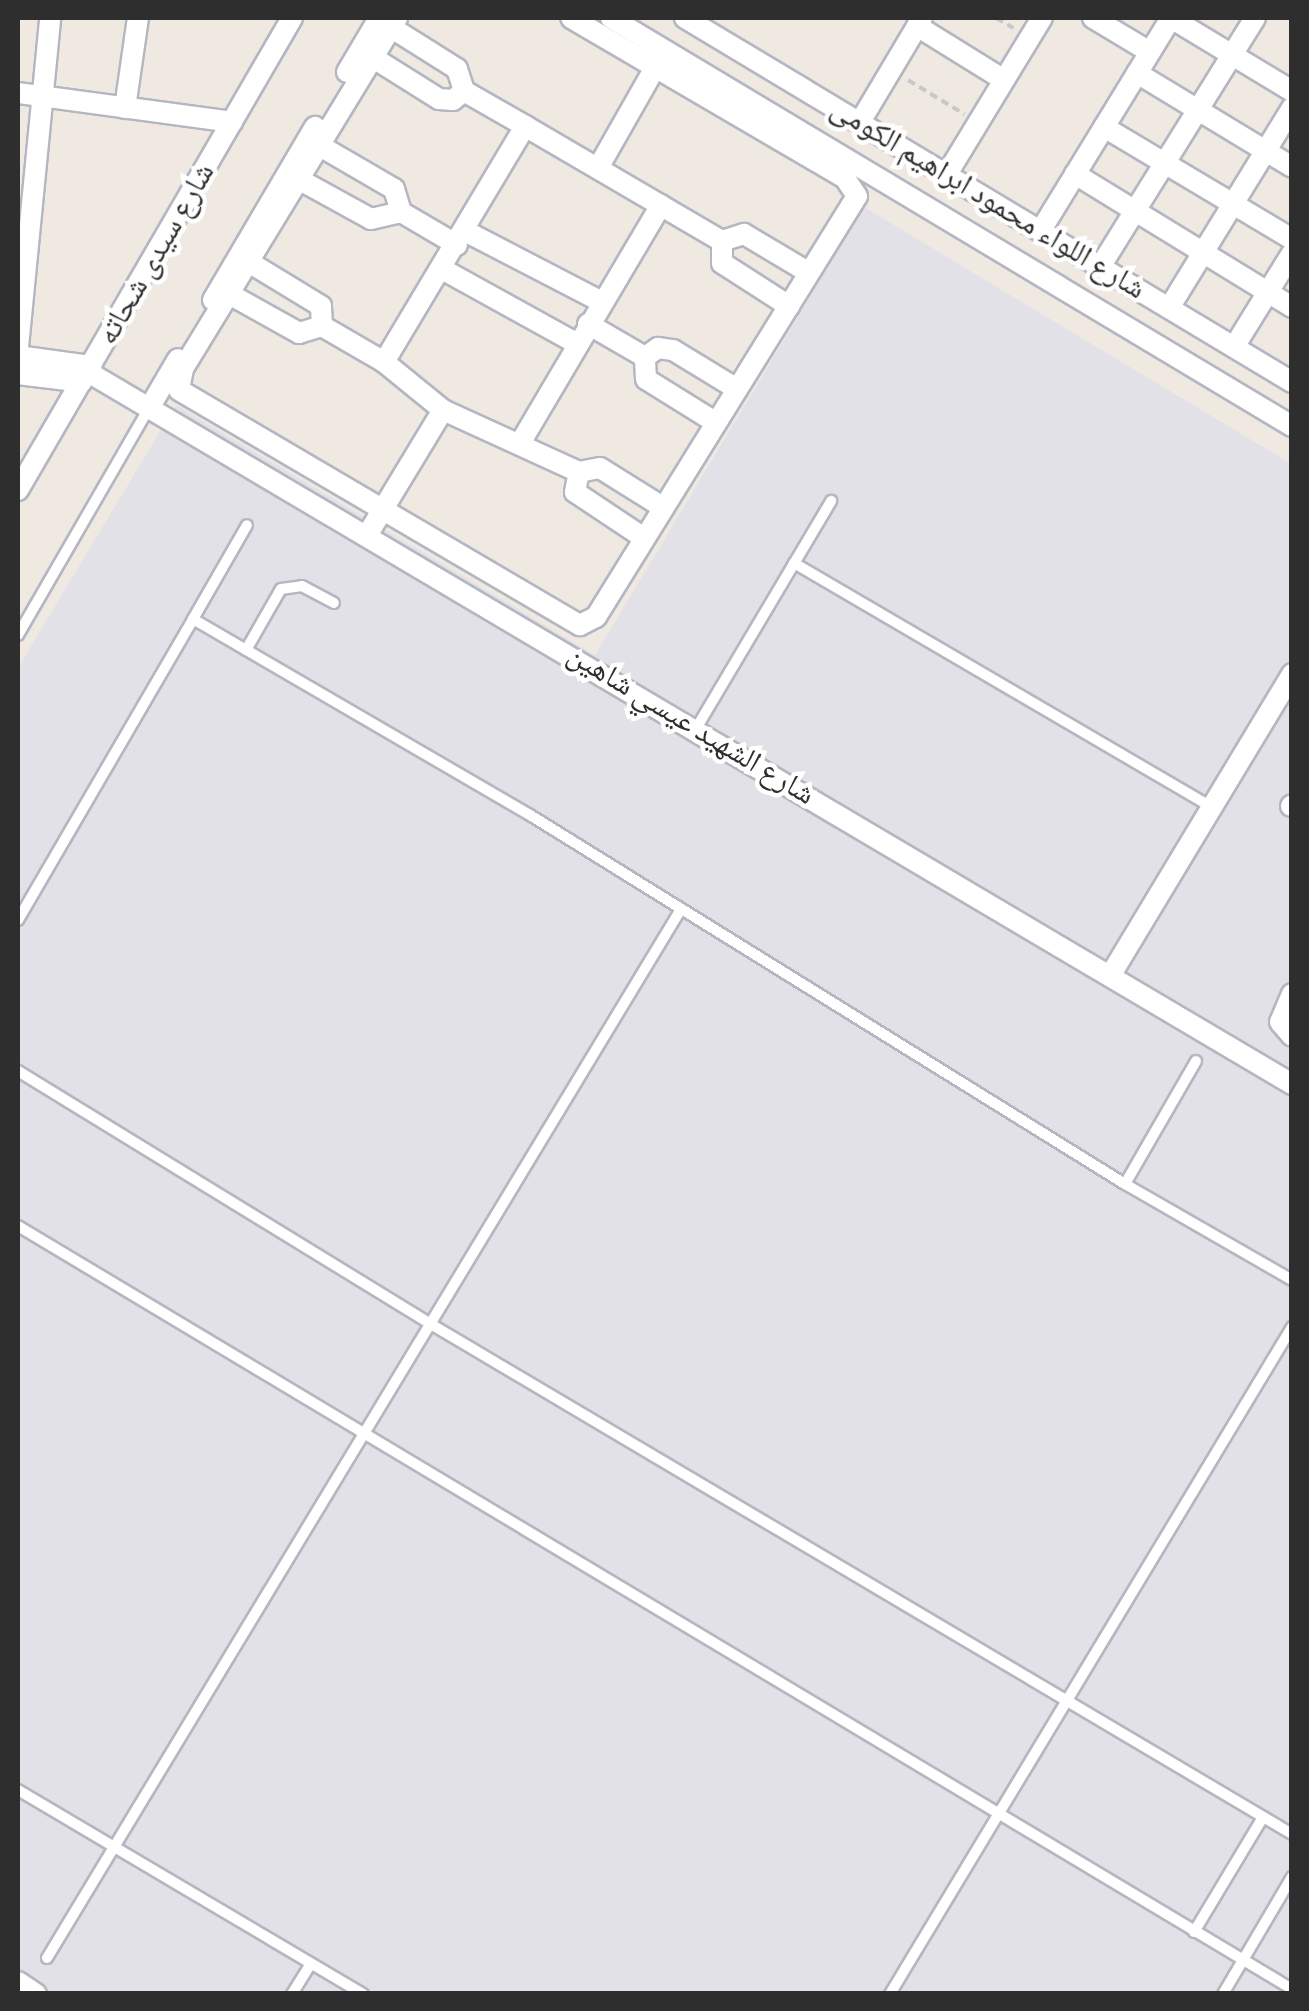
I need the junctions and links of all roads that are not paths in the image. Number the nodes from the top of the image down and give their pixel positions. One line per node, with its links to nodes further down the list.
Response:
1 (50, 18): 22 (street)
2 (138, 18): 23 (street)
3 (292, 18): 26 (street, شارع سيدى شحاته)
4 (572, 18): 16 (street)
5 (611, 18): 16 (street)
6 (688, 18): 27 (street, شارع اللواء محمود ابراهيم الكومى)
7 (1042, 18): 18 (street)
8 (1092, 18): 13 (street)
9 (1171, 18): 13 (street); 14 (street)
10 (1255, 18): 14 (street)
11 (390, 21): 15 (street); 19 (street); 42 (street)
12 (920, 22): 18 (street); 27 (street)
13 (1150, 52): 17 (street)
14 (1232, 55): 20 (street); 25 (street)
15 (372, 58): 19 (street); 30 (street)
16 (660, 58): 34 (street); 52 (street); 74 (street)
17 (1138, 73): 25 (street); 29 (street)
18 (1004, 80): 35 (street)
19 (464, 91): 28 (street)
20 (1292, 91)
21 (18, 93): 22 (street)
22 (42, 97): 23 (street); 62 (street)
23 (126, 108): 26 (street)
24 (1292, 108): 31 (street)
25 (1198, 110): 31 (street); 32 (street)
26 (232, 122): 67 (street, شارع سيدى شحاته)
27 (860, 122): 35 (street, شارع اللواء محمود ابراهيم الكومى)
28 (524, 126): 34 (street); 44 (street)
29 (1104, 127): 32 (street); 36 (street)
30 (320, 146): 37 (street); 41 (street)
31 (1265, 151): 33 (street); 38 (street)
32 (1165, 163): 38 (street); 40 (street)
33 (1292, 167)
34 (598, 168): 39 (street)
35 (946, 174): 43 (street, شارع اللواء محمود ابراهيم الكومى)
36 (1075, 174): 40 (street); 43 (street)
37 (300, 180): 41 (street); 42 (street)
38 (1232, 204): 45 (street); 47 (street)
39 (661, 206): 46 (street); 55 (street)
40 (1135, 211): 47 (street); 50 (street)
41 (401, 212): 44 (street)
42 (263, 230): 49 (street); 71 (street)
43 (1041, 230): 50 (street, شارع اللواء محمود ابراهيم الكومى)
44 (461, 238): 51 (street); 55 (street)
45 (1292, 239)
46 (722, 241): 52 (street); 56 (street)
47 (1203, 252): 53 (street); 58 (street)
48 (1292, 252): 53 (street)
49 (252, 264): 54 (street); 60 (street)
50 (1100, 267): 58 (street, شارع اللواء محمود ابراهيم الكومى)
51 (442, 269): 61 (street); 66 (street)
52 (808, 272): 56 (street)
53 (1268, 292): 57 (street); 63 (street)
54 (231, 295): 60 (street); 80 (street)
55 (602, 302): 59 (street)
56 (789, 306): 70 (street)
57 (1292, 307)
58 (1168, 308): 63 (street, شارع اللواء محمود ابراهيم الكومى)
59 (588, 324): 61 (street); 65 (street)
60 (322, 326): 66 (street)
61 (578, 344): 75 (street)
62 (18, 347)
63 (1234, 347): 69 (street, شارع اللواء محمود ابراهيم الكومى)
64 (18, 356): 67 (street)
65 (645, 357): 70 (street); 73 (street)
66 (384, 362): 72 (street)
67 (87, 373): 68 (street); 71 (street, شارع الشهيد عيسي شاهين); 77 (street, شارع سيدى شحاته)
68 (18, 374)
69 (1292, 382)
70 (737, 389): 73 (street)
71 (151, 405): 82 (street, شارع الشهيد عيسي شاهين); 87 (lane)
72 (443, 410): 75 (street); 80 (street)
73 (716, 422): 79 (street)
74 (1292, 426)
75 (522, 440): 76 (street)
76 (579, 472): 79 (street); 83 (street)
77 (18, 490)
78 (831, 501): 84 (lane)
79 (664, 508): 83 (street)
80 (382, 509): 82 (street); 83 (street)
81 (247, 525): 86 (lane)
82 (368, 534): 90 (street, شارع الشهيد عيسي شاهين)
83 (644, 538)
84 (794, 563): 90 (lane); 91 (lane)
85 (334, 603): 88 (lane)
86 (193, 619): 88 (lane); 93 (lane)
87 (18, 635)
88 (246, 650): 92 (lane)
89 (1292, 674): 91 (street)
90 (697, 727): 94 (street, شارع الشهيد عيسي شاهين)
91 (1212, 807): 94 (street)
92 (681, 909): 100 (lane); 103 (lane)
93 (18, 920)
94 (1110, 976): 99 (street, شارع الشهيد عيسي شاهين)
95 (1292, 994): 96 (street)
96 (1292, 1036)
97 (1196, 1062): 100 (lane)
98 (18, 1070): 103 (lane)
99 (1292, 1084)
100 (1125, 1184): 102 (lane)
101 (18, 1226): 105 (lane)
102 (1292, 1280)
103 (429, 1324): 105 (lane); 106 (lane)
104 (1292, 1327): 106 (lane)
105 (362, 1435): 108 (lane); 111 (lane)
106 (1067, 1699): 108 (lane); 109 (lane)
107 (18, 1790): 111 (lane)
108 (998, 1814): 113 (lane); 120 (lane)
109 (1263, 1817): 110 (lane); 113 (lane)
110 (1292, 1834)
111 (114, 1848): 114 (lane); 116 (lane)
112 (1292, 1877): 115 (lane)
113 (1194, 1932): 115 (lane)
114 (47, 1958)
115 (1242, 1961): 117 (lane); 121 (lane)
116 (311, 1963): 118 (lane); 119 (lane)
117 (1292, 1989)
118 (292, 1994)
119 (364, 1994)
120 (890, 1994)
121 (1223, 1994)

